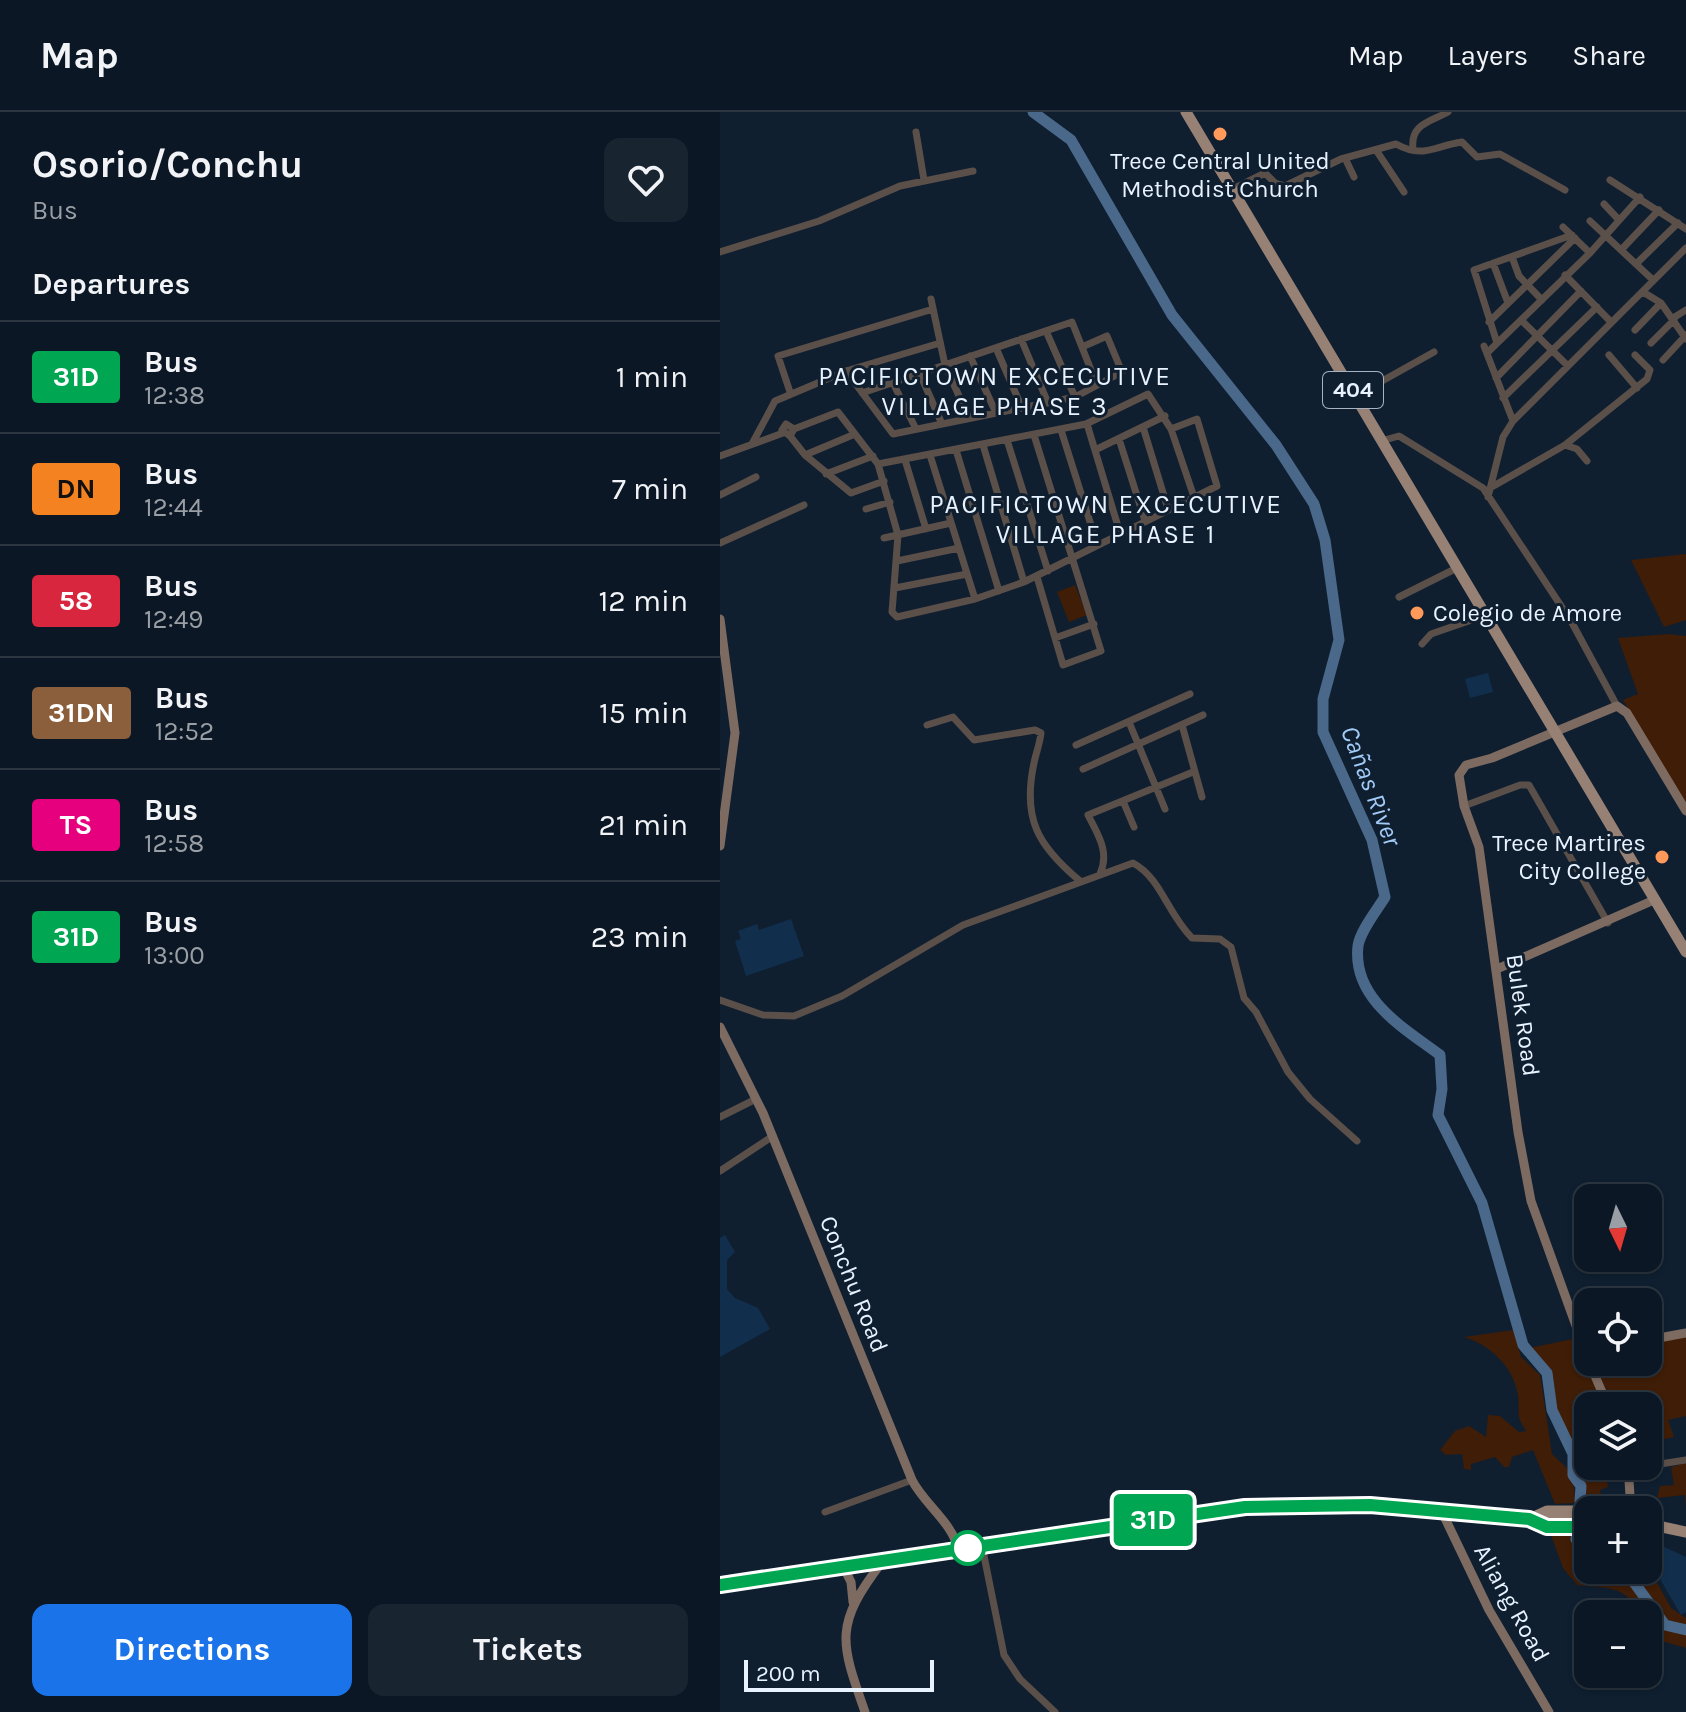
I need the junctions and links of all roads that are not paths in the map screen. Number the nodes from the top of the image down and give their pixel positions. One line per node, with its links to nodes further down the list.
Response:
1 (1186, 112): 11 (main road, 404)
2 (1448, 112): 4 (street)
3 (916, 132): 9 (street)
4 (1413, 149): 5 (street); 12 (street)
5 (1376, 150): 6 (street); 13 (street)
6 (1345, 158): 8 (street); 11 (street)
7 (973, 171): 9 (street)
8 (1354, 177)
9 (924, 180): 26 (street)
10 (1610, 180): 14 (street)
11 (1233, 189): 73 (main road, 404)
12 (1565, 190)
13 (1404, 192)
14 (1640, 197): 16 (street); 17 (street)
15 (1604, 204): 17 (street)
16 (1659, 210): 19 (street); 25 (street)
17 (1619, 220): 22 (street)
18 (1590, 221): 22 (street)
19 (1678, 223): 21 (street); 30 (street)
20 (1563, 227): 23 (street)
21 (1686, 229)
22 (1606, 235): 25 (street); 27 (street)
23 (1573, 236): 27 (street); 28 (street); 33 (street)
24 (1686, 248): 32 (street)
25 (1621, 250): 30 (street)
26 (720, 252)
27 (1590, 253): 31 (street)
28 (1512, 257): 29 (street); 33 (street)
29 (1493, 263): 38 (street); 45 (street)
30 (1636, 264): 32 (street)
31 (1565, 275): 34 (street); 37 (street)
32 (1653, 280): 35 (street)
33 (1526, 285): 37 (street); 38 (street)
34 (1581, 291): 40 (street); 49 (street)
35 (1643, 292): 39 (street); 46 (street)
36 (931, 299): 41 (street)
37 (1542, 300): 44 (street)
38 (1508, 303): 45 (street)
39 (1661, 303): 43 (street); 47 (street)
40 (1597, 307): 46 (street); 57 (street)
41 (933, 309): 52 (street); 71 (street)
42 (1686, 310): 43 (street)
43 (1674, 319): 50 (street); 54 (street)
44 (1521, 320): 49 (street); 53 (street)
45 (1489, 322): 53 (street)
46 (1611, 322): 64 (street)
47 (1635, 330)
48 (1046, 331): 51 (street); 55 (street); 74 (street)
49 (1536, 336): 57 (street); 67 (street)
50 (1685, 337): 62 (street)
51 (1021, 339): 56 (street); 76 (street)
52 (940, 343): 63 (street); 65 (street)
53 (1497, 343): 67 (street)
54 (1651, 343)
55 (1082, 347): 69 (street); 69 (street)
56 (996, 348): 61 (street); 77 (street)
57 (1551, 351): 64 (street); 75 (street)
58 (1434, 352): 73 (street)
59 (1609, 355): 70 (street)
60 (1635, 355): 70 (street)
61 (970, 356): 63 (street); 78 (street)
62 (1663, 360)
63 (945, 365): 66 (street); 80 (street)
64 (1568, 366): 81 (street)
65 (846, 371): 71 (street); 72 (street)
66 (920, 374): 68 (street); 82 (street)
67 (1496, 378): 75 (street)
68 (893, 383): 72 (street); 85 (street)
69 (1097, 385): 74 (street)
70 (1637, 388): 96 (street)
71 (790, 392): 94 (street)
72 (862, 393): 85 (street)
73 (1357, 395): 93 (main road, 404)
74 (1075, 397): 76 (street)
75 (1503, 398): 81 (street)
76 (1048, 403): 77 (street)
77 (1022, 408): 78 (street)
78 (996, 413): 80 (street)
79 (1165, 416): 83 (street); 84 (street); 86 (street)
80 (969, 418): 82 (street)
81 (1513, 421): 109 (street)
82 (942, 424): 85 (street)
83 (1087, 424): 87 (street); 98 (street)
84 (1143, 427): 91 (street); 115 (street)
85 (916, 429)
86 (1171, 429): 111 (street); 111 (street)
87 (1061, 430): 90 (street); 123 (street)
88 (789, 432): 89 (street); 94 (street); 99 (street)
89 (855, 434): 99 (street); 102 (street)
90 (1034, 435): 92 (street); 125 (street)
91 (1119, 439): 98 (street); 116 (street)
92 (1007, 440): 95 (street); 128 (street)
93 (1381, 441): 109 (street); 127 (main road, 404)
94 (752, 444): 101 (street)
95 (983, 445): 97 (street); 131 (street)
96 (1565, 445): 104 (street); 109 (street)
97 (956, 450): 100 (street); 133 (street)
98 (1095, 450): 119 (street)
99 (805, 455): 106 (street)
100 (930, 455): 103 (street); 117 (street)
101 (720, 456)
102 (873, 456): 105 (street); 106 (street)
103 (905, 460): 105 (street); 118 (street)
104 (1587, 461)
105 (878, 464): 108 (street)
106 (826, 474): 108 (street)
107 (756, 477): 110 (street)
108 (884, 481): 112 (street)
109 (1489, 493): 142 (street)
110 (720, 495)
111 (1194, 497): 115 (street)
112 (890, 502): 114 (street); 120 (street)
113 (804, 505): 122 (street)
114 (866, 509)
115 (1168, 509): 116 (street)
116 (1145, 521): 119 (street)
117 (951, 523): 118 (street); 124 (street)
118 (926, 529): 120 (street)
119 (1120, 533): 123 (street)
120 (898, 535): 121 (street); 126 (street)
121 (884, 538)
122 (720, 543)
123 (1097, 544): 125 (street)
124 (959, 548): 126 (street); 129 (street)
125 (1073, 557): 128 (street); 138 (street)
126 (897, 561): 132 (street)
127 (1455, 569): 134 (street); 136 (main road, 404)
128 (1048, 571): 130 (street)
129 (967, 574): 132 (street); 135 (street)
130 (1037, 577): 131 (street); 139 (street)
131 (1024, 582): 133 (street)
132 (895, 588): 135 (street)
133 (999, 591): 135 (street)
134 (1399, 597)
135 (975, 599)
136 (1483, 616): 140 (street); 147 (main road, 404)
137 (720, 619): 159 (main road)
138 (1094, 624): 139 (street); 139 (street)
139 (1055, 638)
140 (1422, 644)
141 (1190, 694): 144 (street)
142 (1617, 706): 147 (main road); 157 (main road)
143 (1203, 715): 146 (street)
144 (1129, 722): 148 (street); 149 (street)
145 (927, 725): 161 (street)
146 (1182, 725): 148 (street); 151 (street)
147 (1552, 731): 155 (main road, Bulek Road); 162 (main road, 404)
148 (1140, 744): 150 (street); 152 (street)
149 (1076, 745)
150 (1083, 769)
151 (1193, 772): 152 (street); 153 (street)
152 (1156, 788): 154 (street); 156 (street)
153 (1202, 797)
154 (1123, 801): 158 (street); 160 (street)
155 (1464, 806): 163 (street); 165 (main road, Bulek Road)
156 (1165, 809)
157 (1686, 811)
158 (1134, 827)
159 (720, 846)
160 (1100, 874): 161 (street); 171 (street)
161 (1080, 881): 166 (street)
162 (1654, 900): 163 (main road); 164 (main road, 404)
163 (1608, 923): 165 (main road)
164 (1686, 952)
165 (1497, 969): 173 (main road, Bulek Road)
166 (720, 1000)
167 (720, 1027): 168 (main road, Conchu Road)
168 (756, 1099): 169 (street); 170 (main road, Conchu Road)
169 (720, 1117)
170 (773, 1136): 172 (street); 178 (main road, Conchu Road)
171 (1357, 1141)
172 (720, 1171)
173 (1574, 1319)
174 (1686, 1333): 175 (main road)
175 (1662, 1337)
176 (1686, 1460): 177 (street)
177 (1662, 1463)
178 (912, 1480): 179 (street); 190 (main road, Conchu Road)
179 (825, 1512)
180 (1442, 1512): 182 (main road); 189 (main road); 197 (main road, Aliang Road)
181 (1574, 1514): 182 (main road)
182 (1547, 1519): 183 (main road); 184 (main road)
183 (1574, 1519)
184 (1574, 1524)
185 (1662, 1528): 186 (main road)
186 (1672, 1530): 187 (main road); 188 (main road)
187 (1686, 1532)
188 (1686, 1540)
189 (982, 1546): 190 (main road); 196 (street)
190 (958, 1550): 191 (main road)
191 (882, 1562): 192 (main road); 194 (main road)
192 (844, 1568): 193 (main road); 194 (main road)
193 (720, 1585)
194 (853, 1602): 195 (main road)
195 (865, 1712)
196 (1055, 1712)
197 (1549, 1712)

